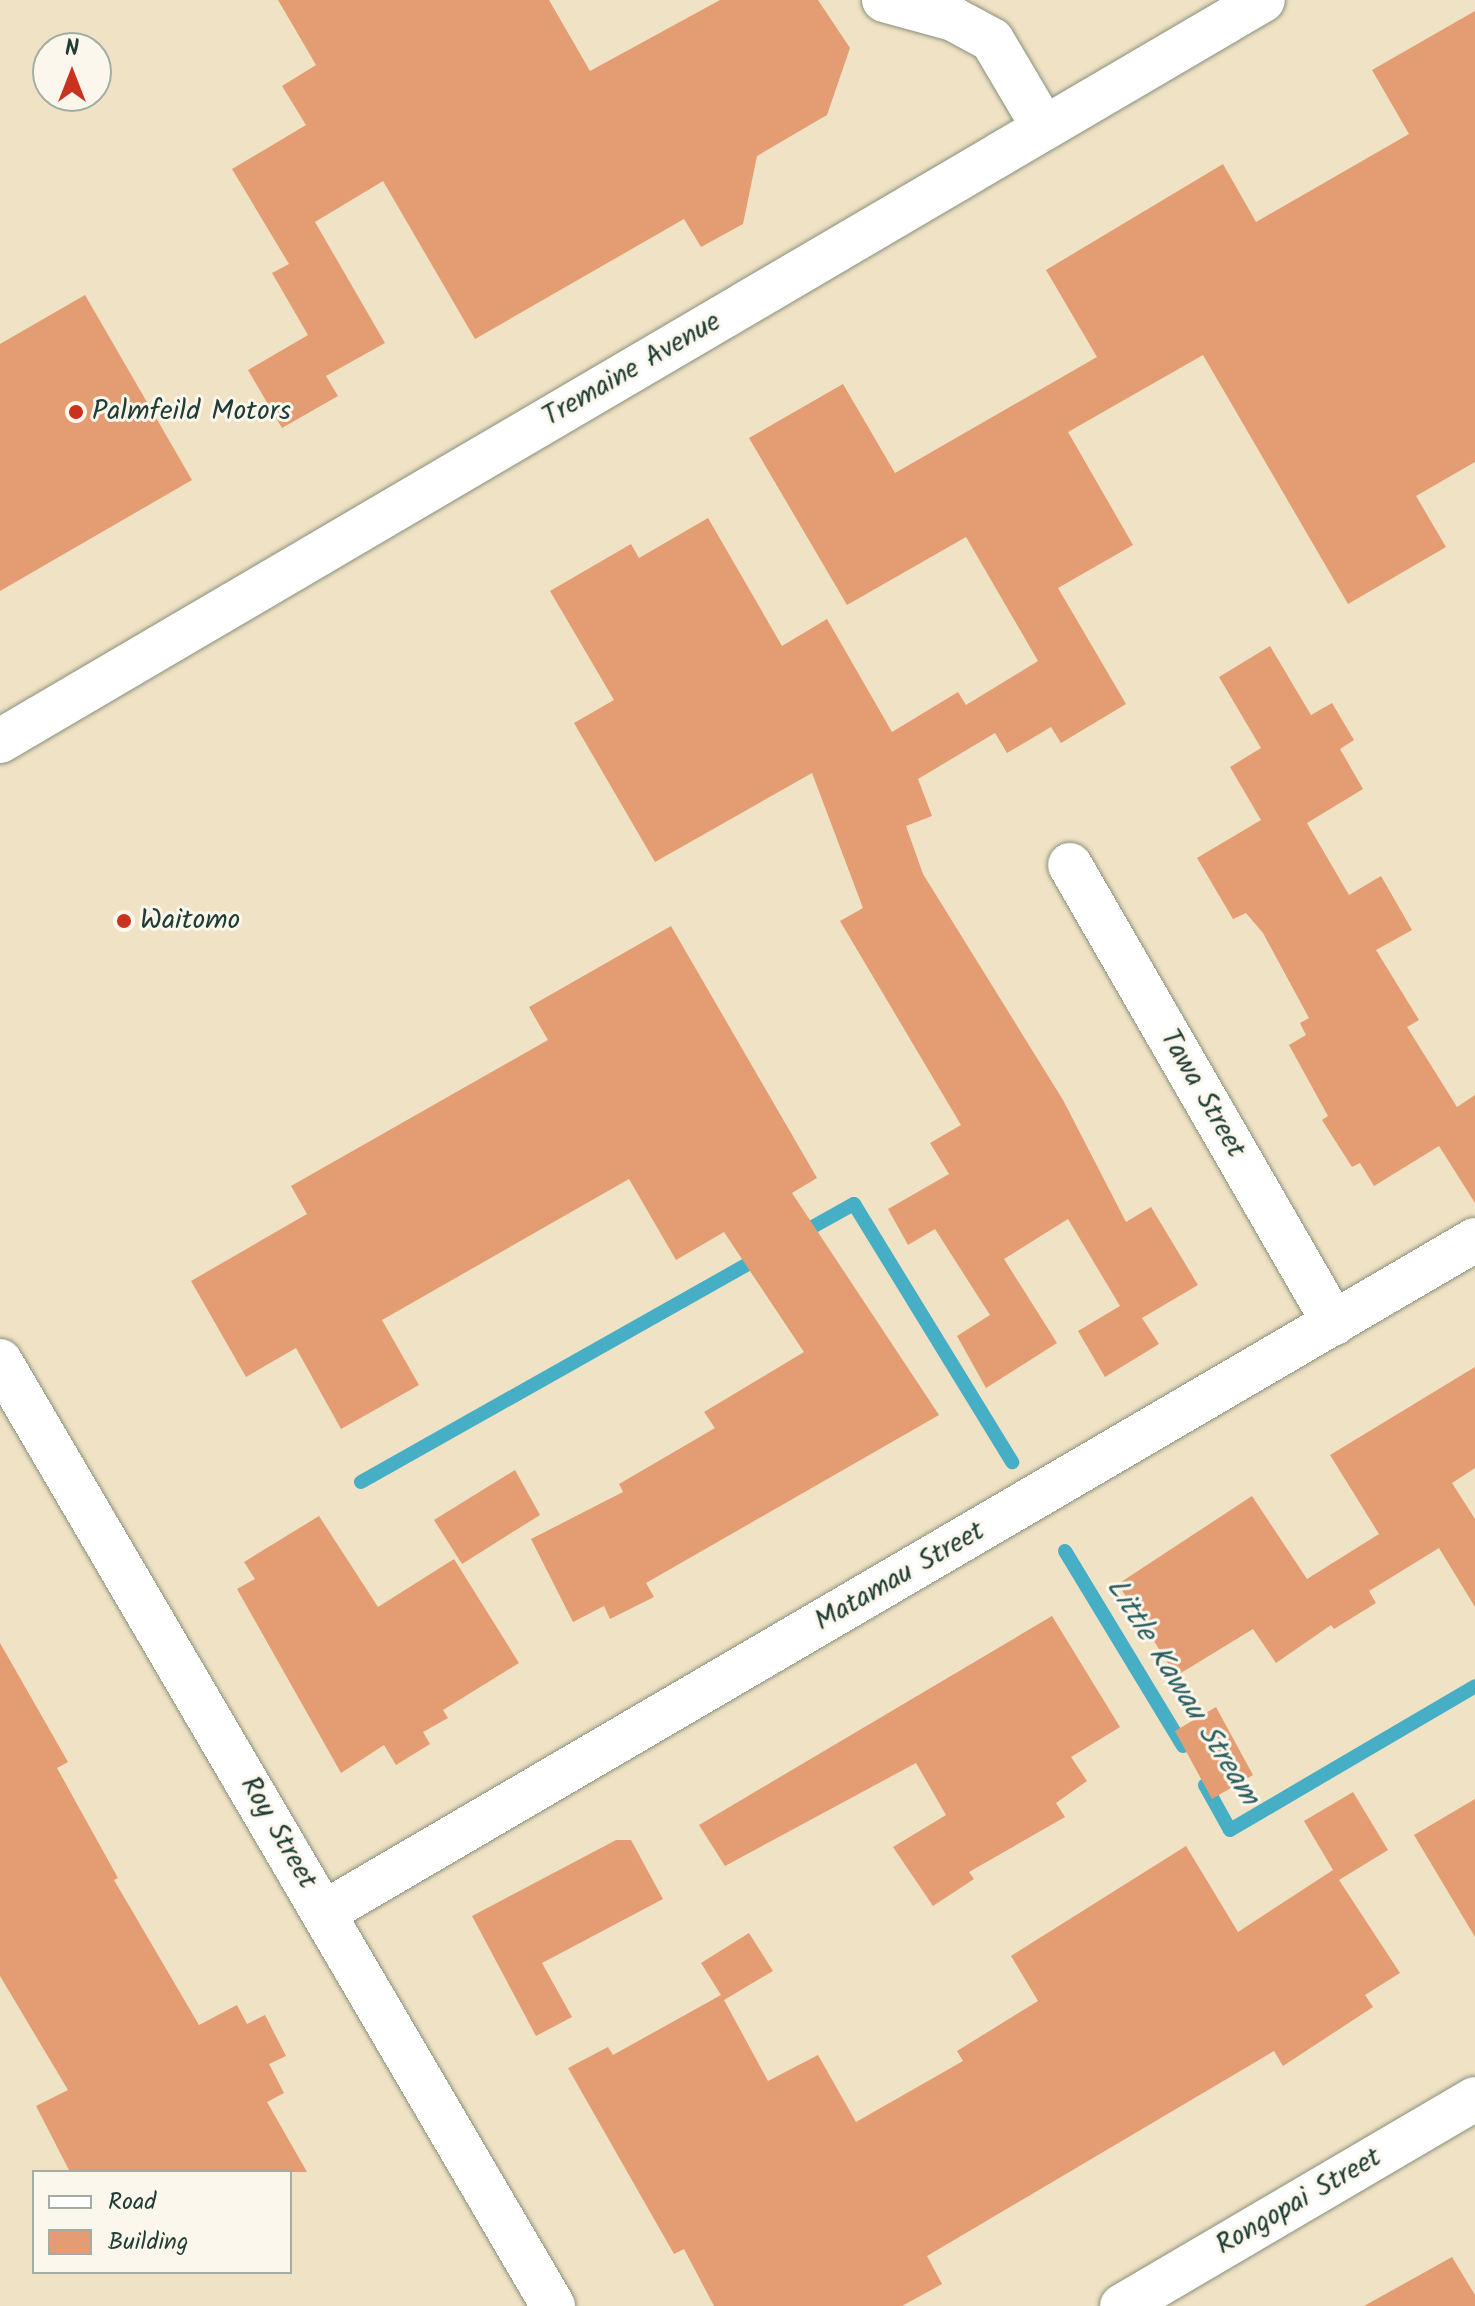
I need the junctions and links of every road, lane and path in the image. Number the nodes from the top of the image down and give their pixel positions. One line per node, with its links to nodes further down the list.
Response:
1 (884, 0): 3 (street)
2 (1263, 0): 3 (street, Tremaine Avenue)
3 (1044, 128): 4 (street, Tremaine Avenue)
4 (0, 741)
5 (1070, 865): 7 (street, Tawa Street)
6 (1475, 1240): 7 (street, Matamau Street)
7 (1334, 1323): 9 (street, Matamau Street)
8 (0, 1361): 9 (street, Roy Street)
9 (325, 1912): 11 (street, Roy Street)
10 (1475, 2099): 12 (street, Rongopai Street)
11 (553, 2306)
12 (1122, 2306)

